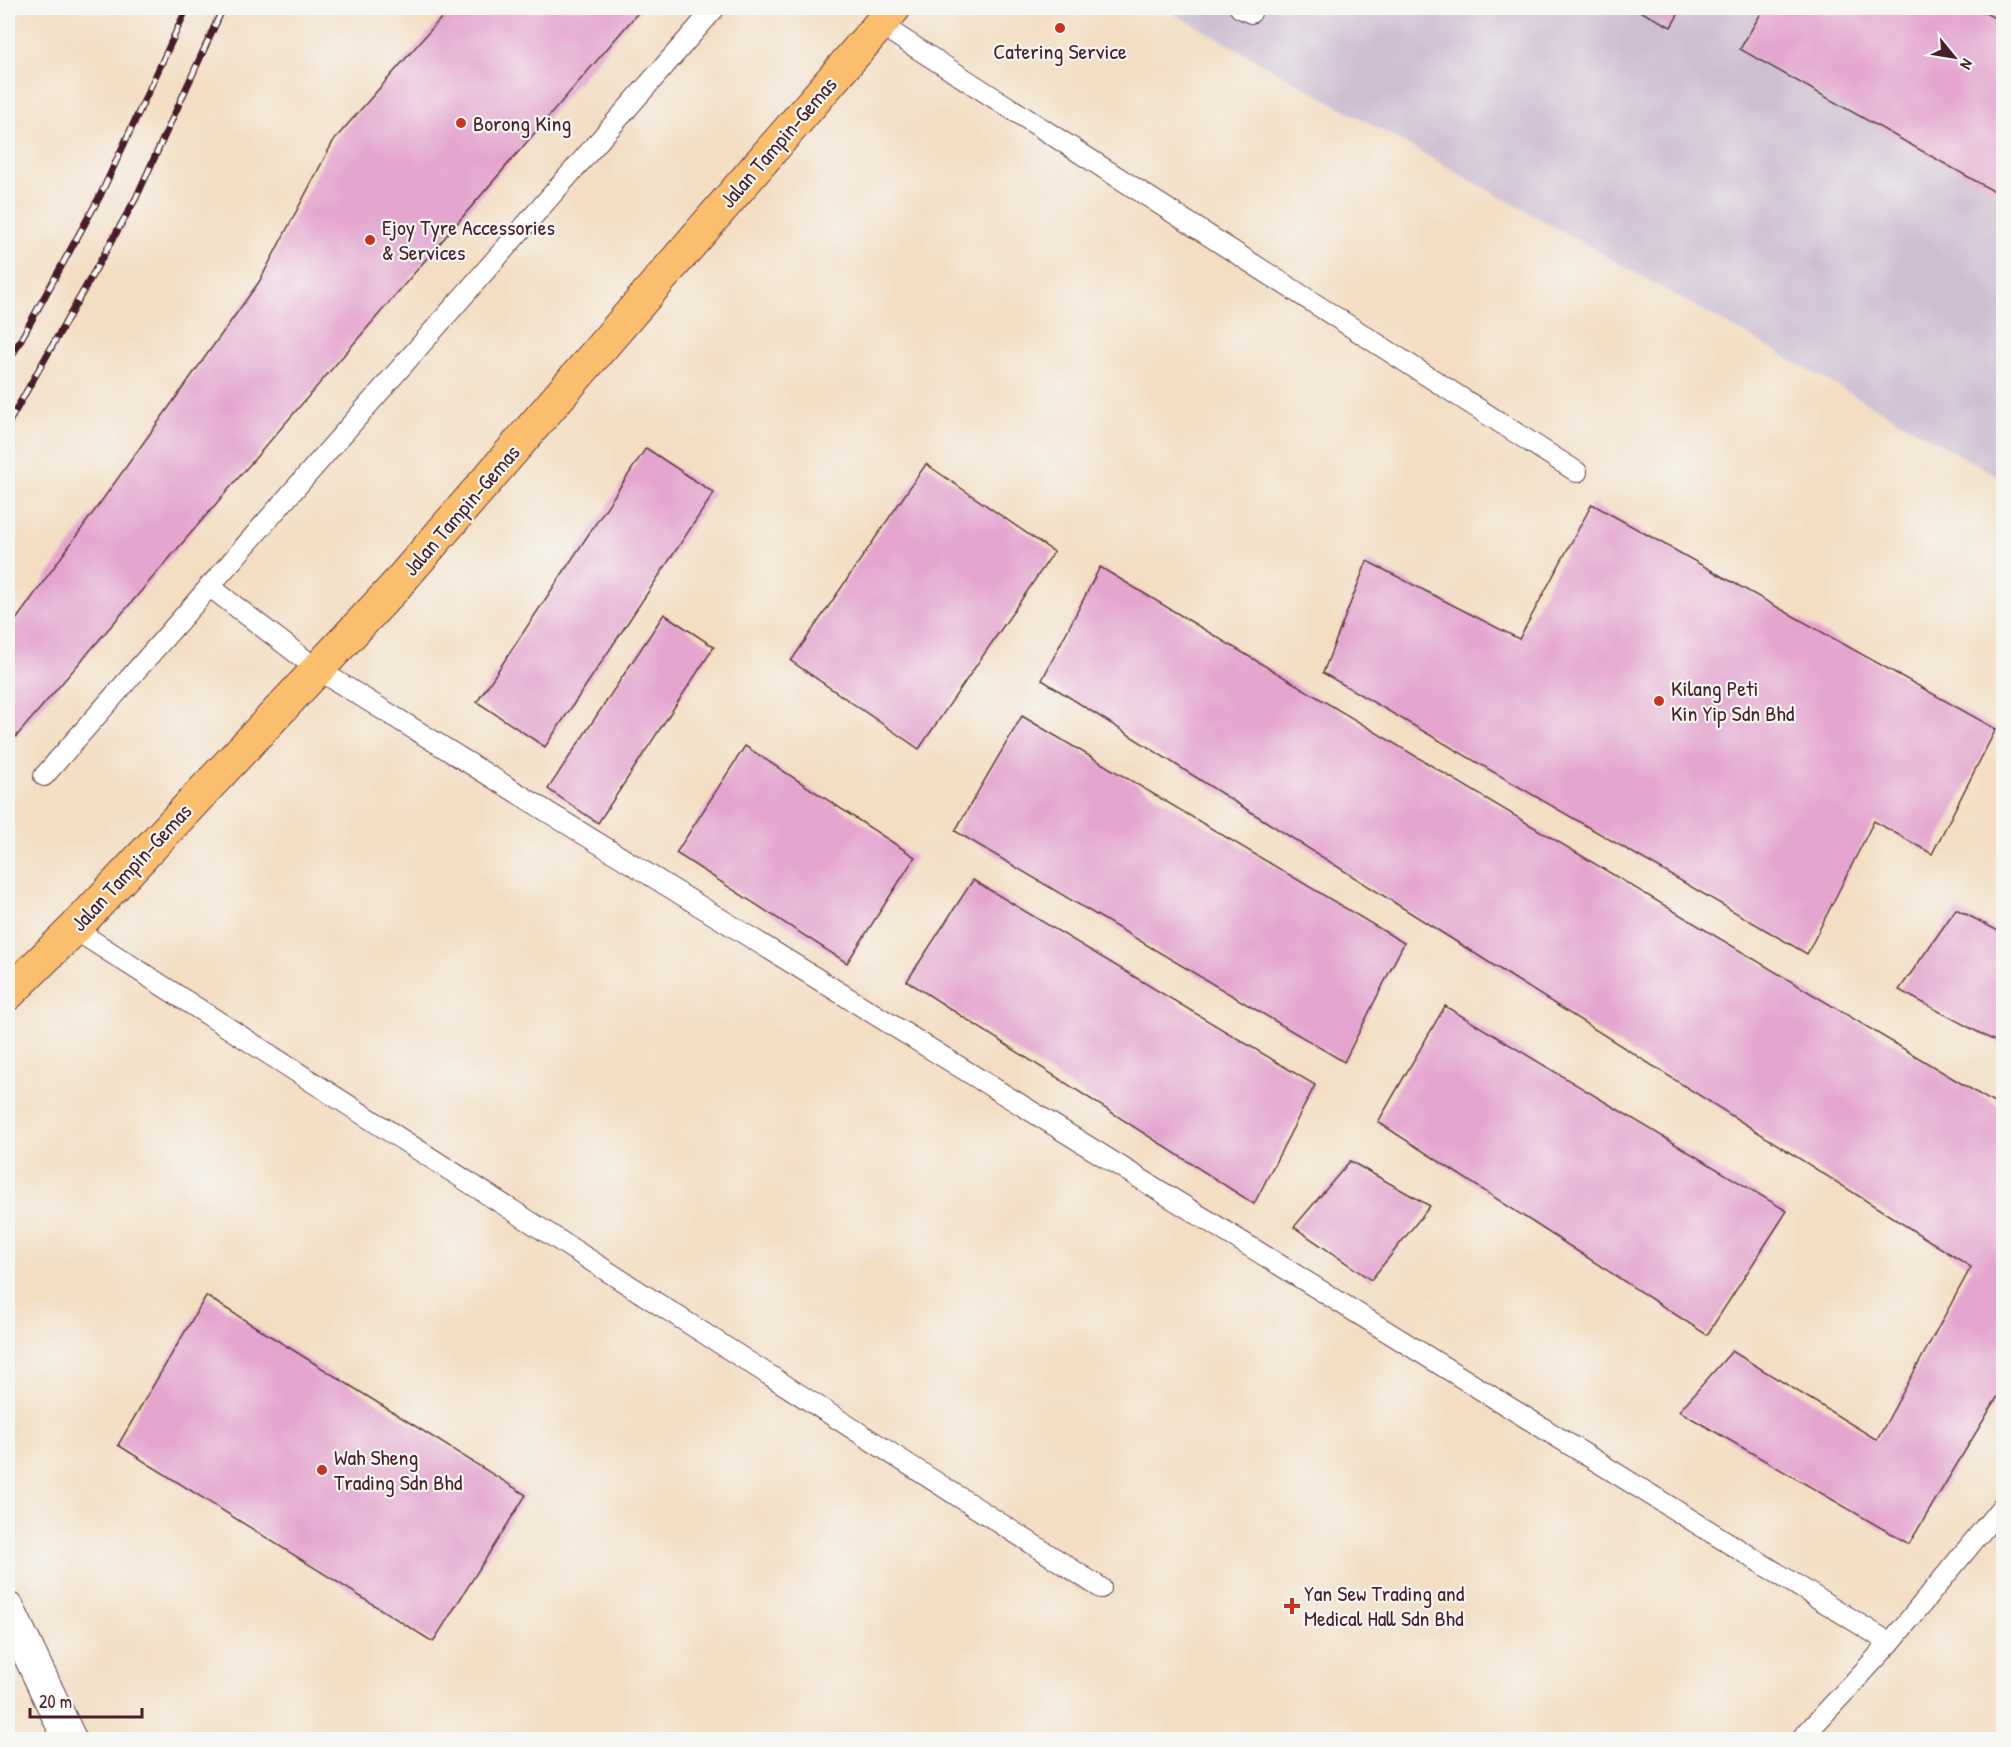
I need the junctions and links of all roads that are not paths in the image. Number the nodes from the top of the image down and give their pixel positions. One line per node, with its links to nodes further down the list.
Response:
1 (715, 8): 4 (lane)
2 (886, 16): 3 (lane); 5 (highway, Jalan Tampin-Gemas)
3 (1577, 472)
4 (209, 586): 5 (lane); 6 (lane)
5 (317, 669): 7 (highway, Jalan Tampin-Gemas); 12 (lane)
6 (44, 776)
7 (74, 929): 8 (highway, Jalan Tampin-Gemas); 10 (lane)
8 (8, 994)
9 (2004, 1504): 12 (lane)
10 (1101, 1588)
11 (8, 1609): 13 (street)
12 (1890, 1643): 14 (lane)
13 (70, 1740)
14 (1800, 1740)

